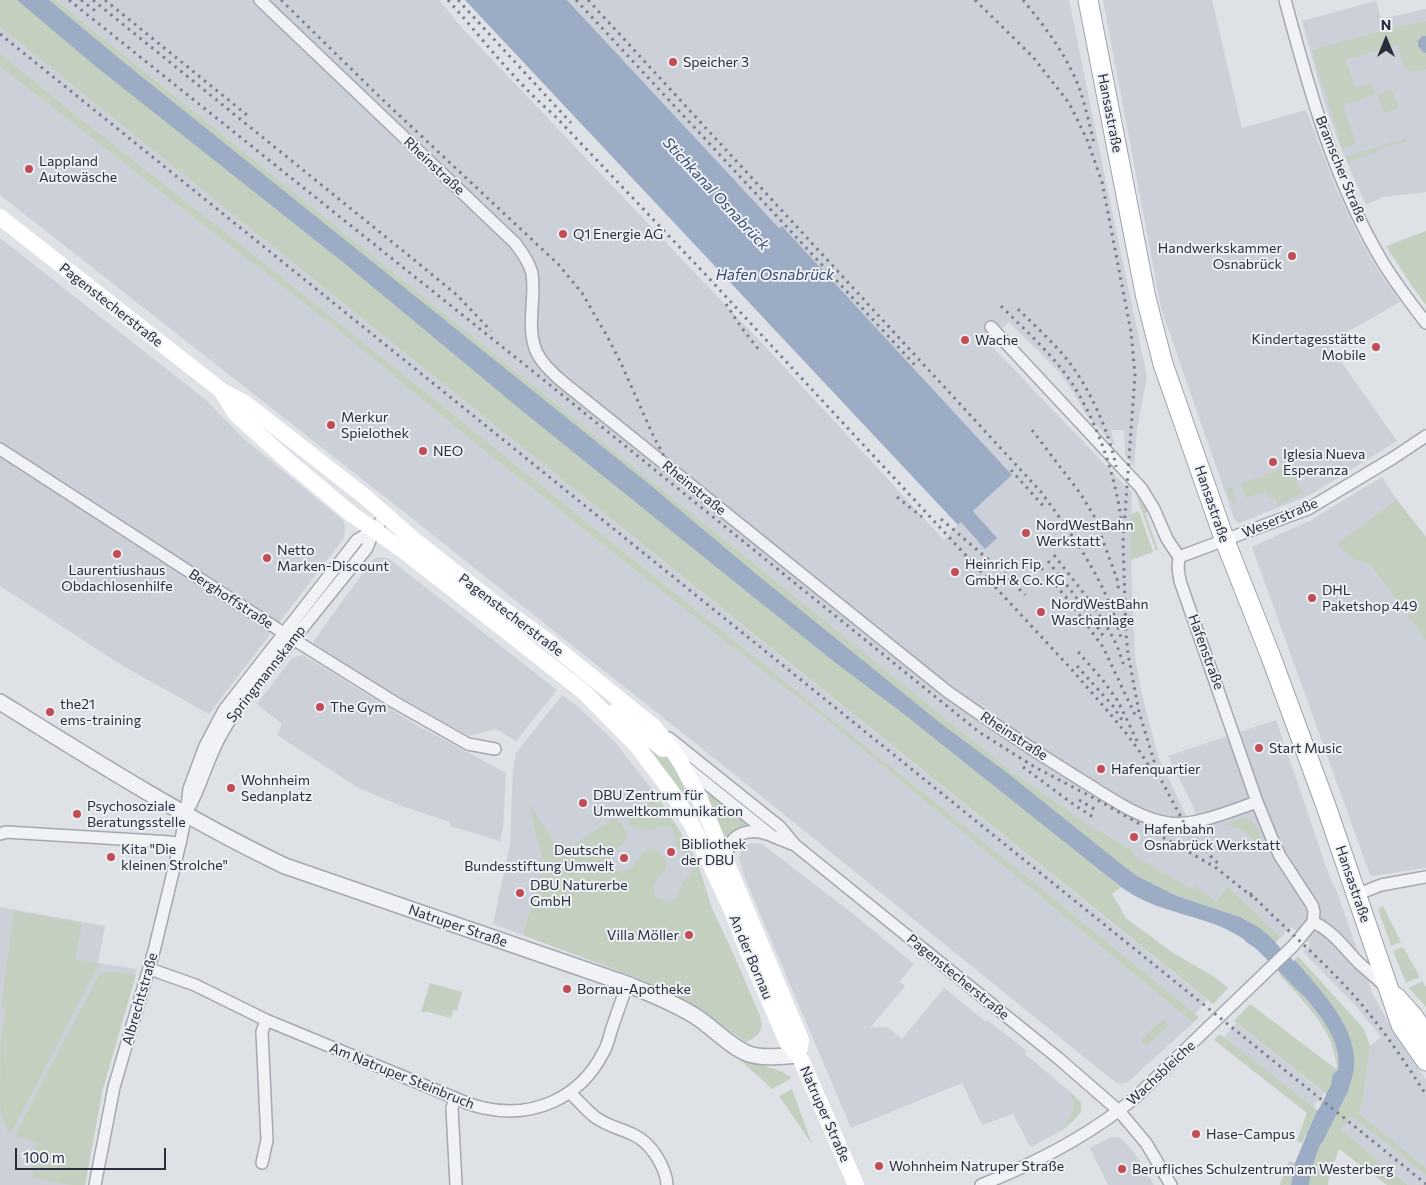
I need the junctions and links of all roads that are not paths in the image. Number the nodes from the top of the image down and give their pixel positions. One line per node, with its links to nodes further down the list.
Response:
1 (260, 0): 20 (street, Rheinstraße)
2 (1088, 0): 12 (main road, Hansastraße)
3 (1285, 0): 5 (street, Bramscher Straße)
4 (0, 218): 7 (main road, Pagenstecherstraße)
5 (1426, 323)
6 (991, 327): 13 (street, Hafenstraße)
7 (222, 391): 10 (main road, Pagenstecherstraße); 11 (main road, Pagenstecherstraße)
8 (1426, 436): 12 (street, Weserstraße)
9 (0, 449): 14 (street, Berghoffstraße)
10 (386, 516): 11 (street, Springmannskamp); 17 (main road, Pagenstecherstraße)
11 (374, 530): 14 (street, Springmannskamp); 15 (main road, Pagenstecherstraße)
12 (1225, 540): 13 (street, Weserstraße); 28 (main road, Hansastraße)
13 (1179, 557): 20 (street, Hafenstraße)
14 (289, 636): 18 (street, Berghoffstraße); 21 (street, Springmannskamp)
15 (584, 692): 19 (main road); 35 (main road, An der Bornau)
16 (0, 702): 21 (street, Natruper Straße)
17 (654, 727): 19 (main road, An der Bornau); 25 (street, Pagenstecherstraße)
18 (495, 749)
19 (681, 763): 23 (street, Pagenstecherstraße); 26 (main road, An der Bornau)
20 (1257, 802): 29 (street, Hafenstraße)
21 (186, 814): 24 (street, Albrechtstraße); 31 (street, Natruper Straße)
22 (0, 834): 24 (street)
23 (772, 836): 25 (street, Pagenstecherstraße); 26 (street)
24 (180, 844): 30 (street, Albrechtstraße)
25 (795, 845): 39 (street, Pagenstecherstraße)
26 (727, 864): 35 (main road, An der Bornau)
27 (1426, 877): 28 (street)
28 (1356, 894): 32 (main road, Hansastraße)
29 (1313, 922): 32 (street); 39 (street, Wachsbleiche)
30 (150, 970): 33 (street, Am Natruper Steinbruch); 41 (street, Albrechtstraße)
31 (627, 984): 35 (street, Natruper Straße); 37 (street, Am Natruper Steinbruch)
32 (1391, 992): 34 (main road, Hansastraße); 36 (main road, Hansastraße)
33 (266, 1020): 38 (street, Am Natruper Steinbruch); 40 (street)
34 (1426, 1036)
35 (799, 1055): 44 (main road, Natruper Straße)
36 (1426, 1061)
37 (570, 1093): 38 (street, Am Natruper Steinbruch); 43 (street)
38 (455, 1098): 42 (street)
39 (1120, 1111): 45 (street, Wachsbleiche); 46 (street, Pagenstecherstraße)
40 (262, 1164)
41 (94, 1185)
42 (456, 1185)
43 (667, 1185)
44 (856, 1185)
45 (981, 1185)
46 (1171, 1185)

